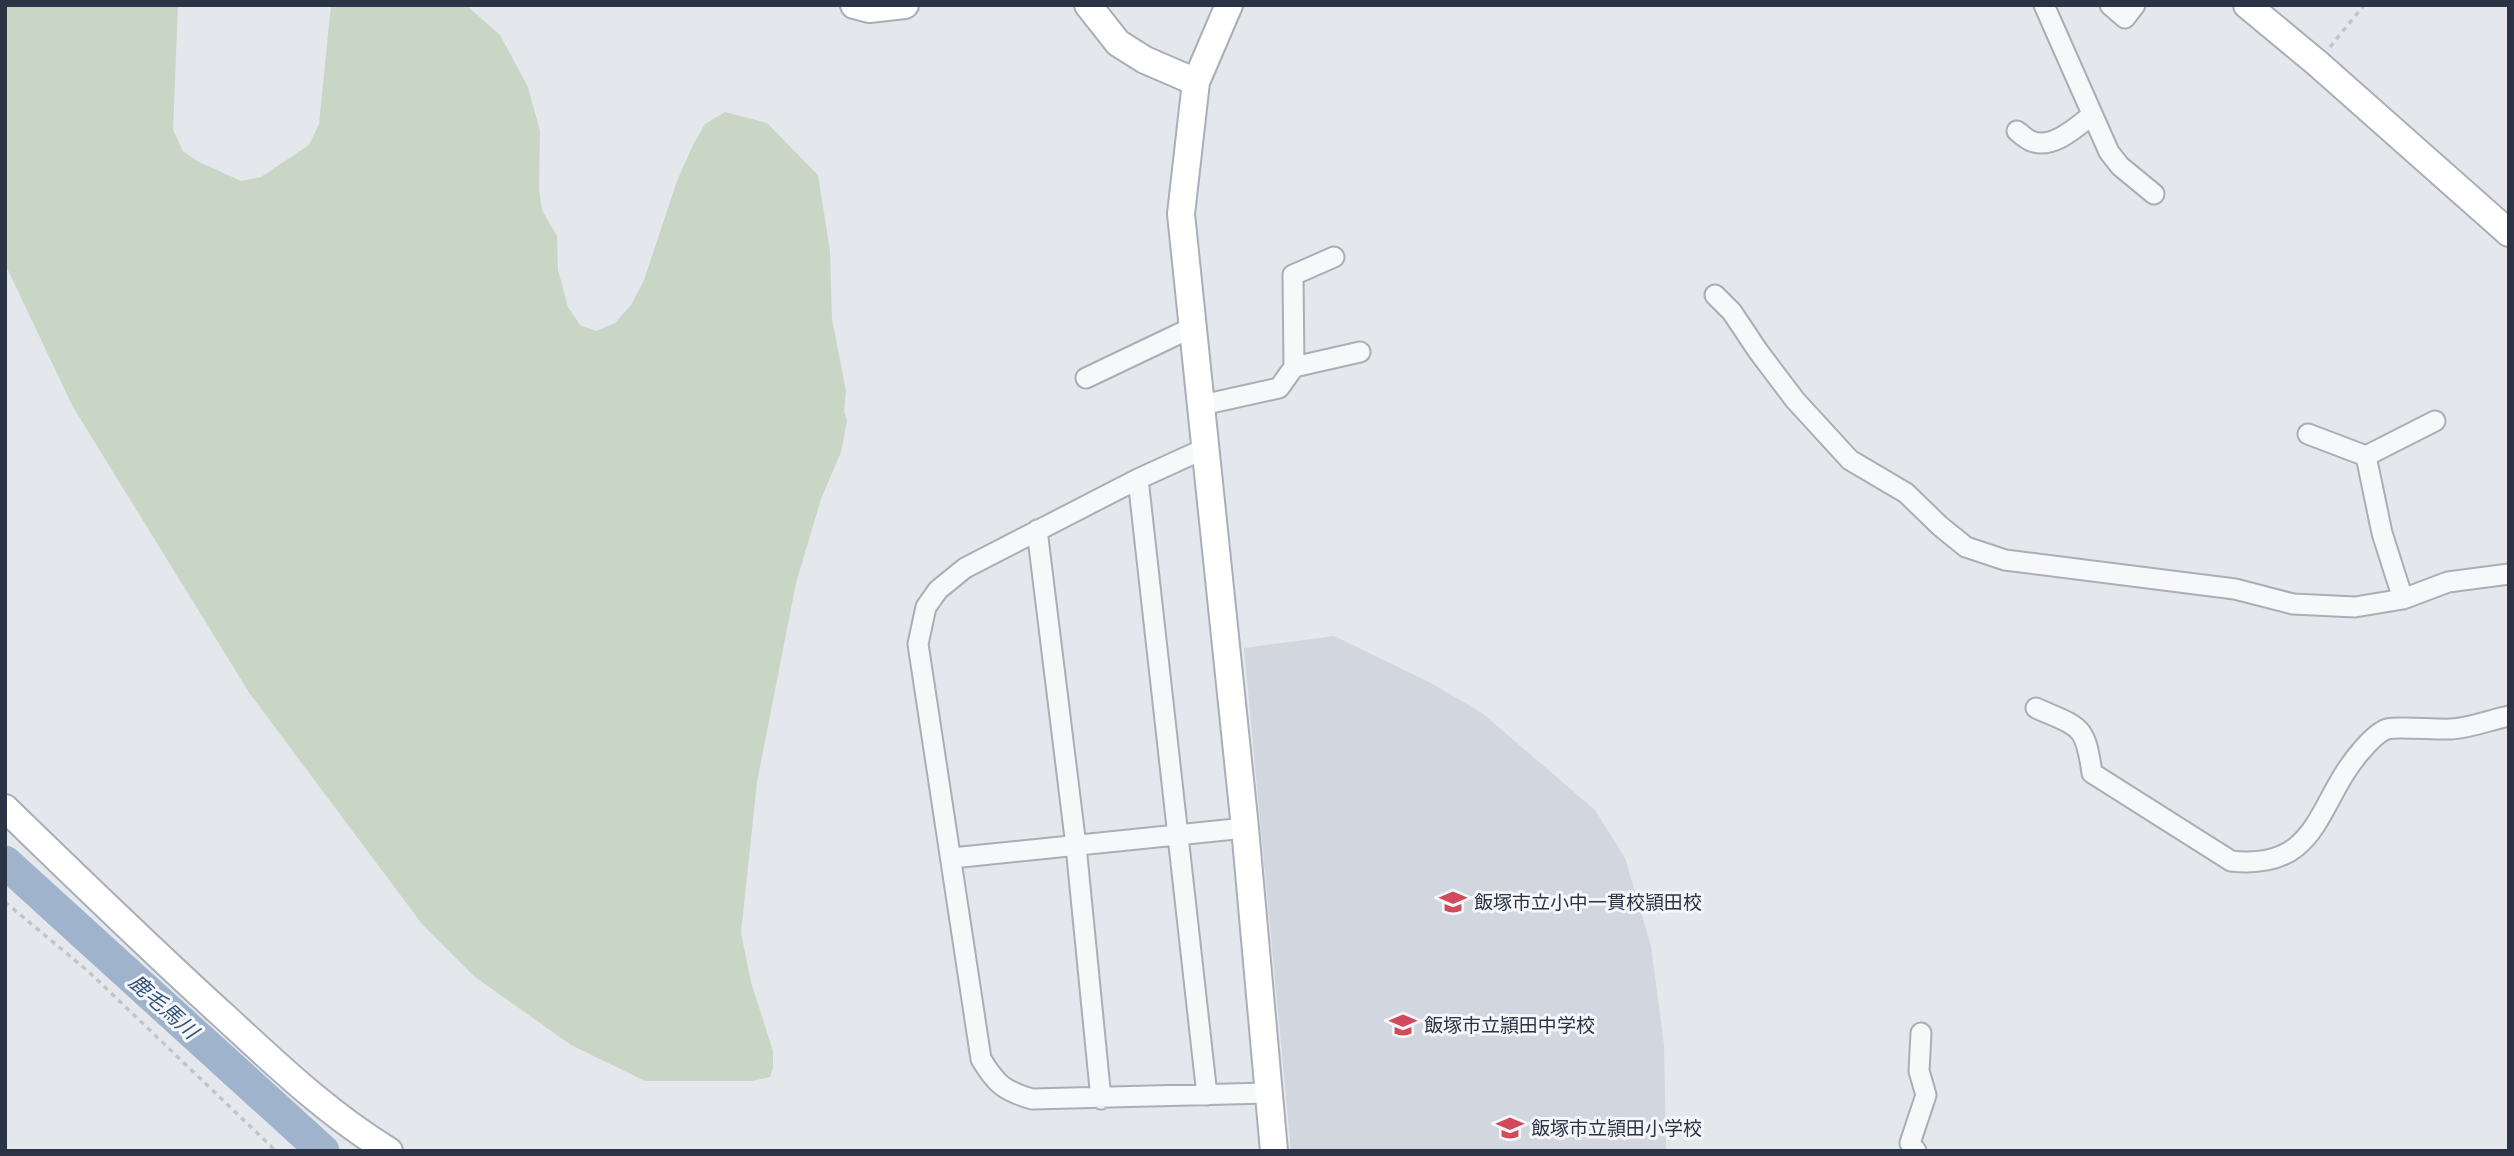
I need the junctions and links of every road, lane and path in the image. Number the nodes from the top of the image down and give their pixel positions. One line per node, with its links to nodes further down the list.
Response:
1 (854, 5): 2 (street)
2 (905, 5)
3 (1088, 5): 11 (street)
4 (1230, 5): 11 (street)
5 (2044, 5): 12 (street)
6 (2110, 5): 7 (street)
7 (2136, 5)
8 (2247, 5): 10 (street)
9 (2364, 5): 10 (path)
10 (2317, 63): 15 (street)
11 (1196, 82): 18 (street)
12 (2092, 115): 13 (street); 14 (street)
13 (2017, 131)
14 (2154, 194)
15 (2509, 233)
16 (1334, 257): 20 (street)
17 (1715, 295): 30 (street)
18 (1191, 328): 21 (street); 22 (street)
19 (1360, 352): 20 (street)
20 (1294, 367): 22 (street)
21 (1086, 377)
22 (1202, 405): 25 (street)
23 (2435, 421): 26 (street)
24 (2308, 434): 26 (street)
25 (1206, 448): 27 (street); 34 (street)
26 (2366, 456): 30 (street)
27 (1138, 479): 28 (street); 35 (street)
28 (1037, 530): 36 (street); 37 (street)
29 (2509, 574): 30 (street)
30 (2403, 598)
31 (2036, 708): 32 (street)
32 (2509, 716)
33 (5, 808): 44 (street)
34 (1244, 828): 35 (street); 40 (street)
35 (1179, 834): 36 (street); 41 (street)
36 (1076, 846): 37 (street); 42 (street)
37 (952, 858): 42 (street)
38 (5, 902): 43 (path)
39 (1921, 1032): 46 (street)
40 (1268, 1093): 41 (street); 45 (street)
41 (1207, 1095): 42 (street)
42 (1101, 1099)
43 (276, 1151)
44 (389, 1151)
45 (1274, 1151)
46 (1916, 1151)

